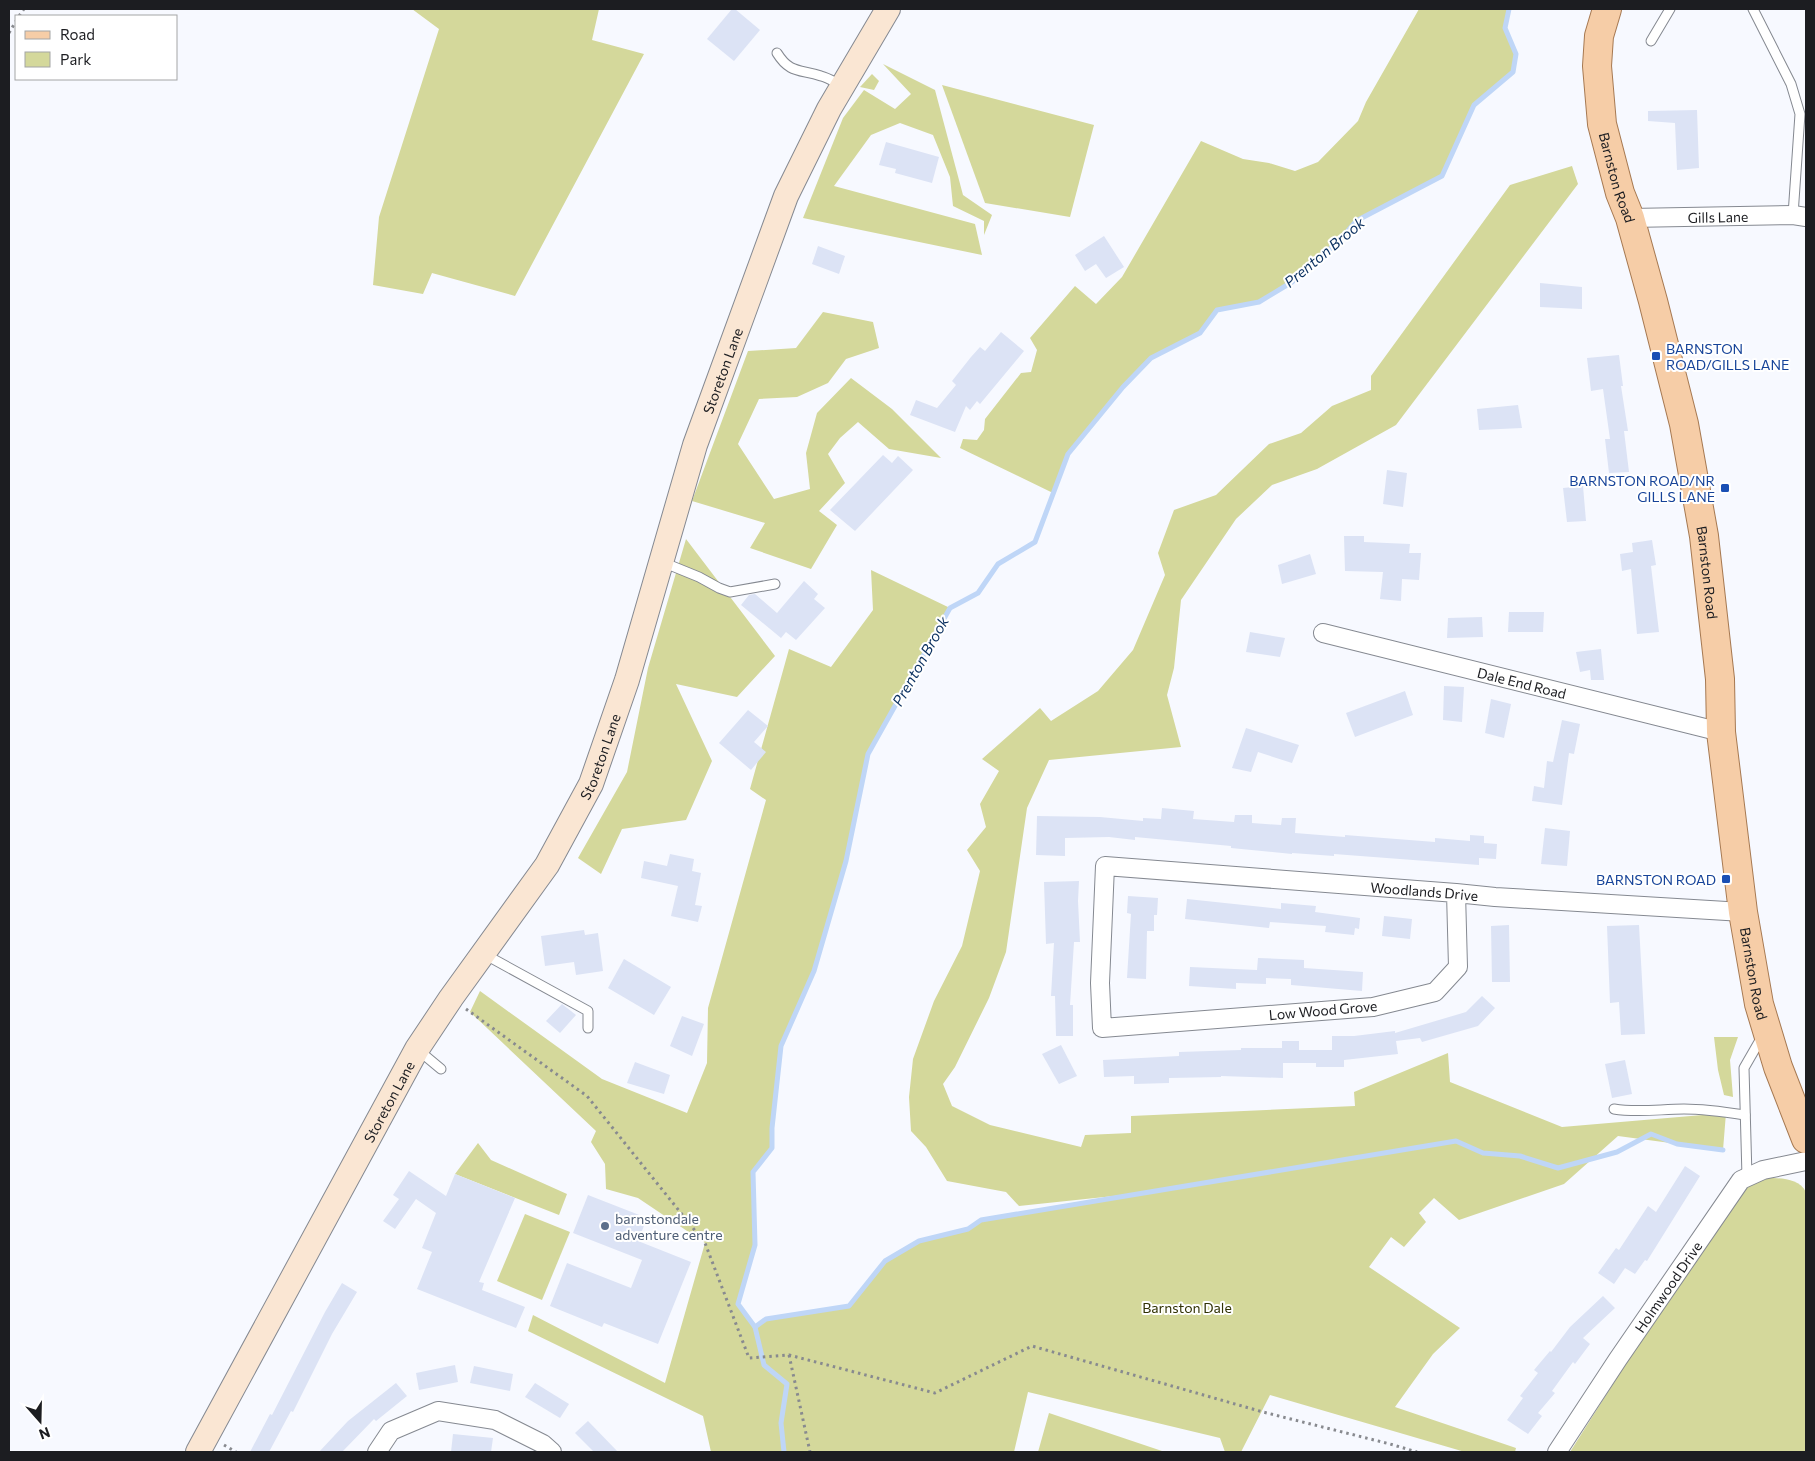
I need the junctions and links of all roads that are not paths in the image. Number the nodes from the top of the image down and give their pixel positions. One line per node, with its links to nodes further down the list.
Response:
1 (888, 9): 7 (street, Storeton Lane)
2 (1607, 9): 9 (main road, Barnston Road)
3 (1670, 9): 5 (lane)
4 (1752, 9): 8 (lane)
5 (1651, 41)
6 (777, 53): 7 (lane)
7 (843, 86): 10 (street, Storeton Lane)
8 (1800, 216): 9 (street, Gills Lane)
9 (1630, 218): 13 (main road, Barnston Road)
10 (661, 564): 11 (lane); 16 (street, Storeton Lane)
11 (775, 584)
12 (1323, 633): 13 (street, Dale End Road)
13 (1722, 732): 15 (main road, Barnston Road)
14 (1456, 893): 15 (street, Woodlands Drive); 18 (street, Low Wood Grove); 18 (street, Woodlands Drive)
15 (1743, 912): 19 (main road, Barnston Road)
16 (484, 954): 17 (lane); 20 (street, Storeton Lane)
17 (588, 1028)
18 (1102, 1028)
19 (1766, 1029): 23 (lane); 24 (main road, Barnston Road)
20 (417, 1049): 21 (lane); 27 (street, Storeton Lane)
21 (441, 1069)
22 (1614, 1109): 23 (lane)
23 (1745, 1115): 26 (lane)
24 (1806, 1139)
25 (1806, 1160): 26 (street, Holmwood Drive)
26 (1747, 1177): 30 (street, Holmwood Drive)
27 (198, 1452)
28 (377, 1452): 29 (street)
29 (552, 1452)
30 (1557, 1452)

